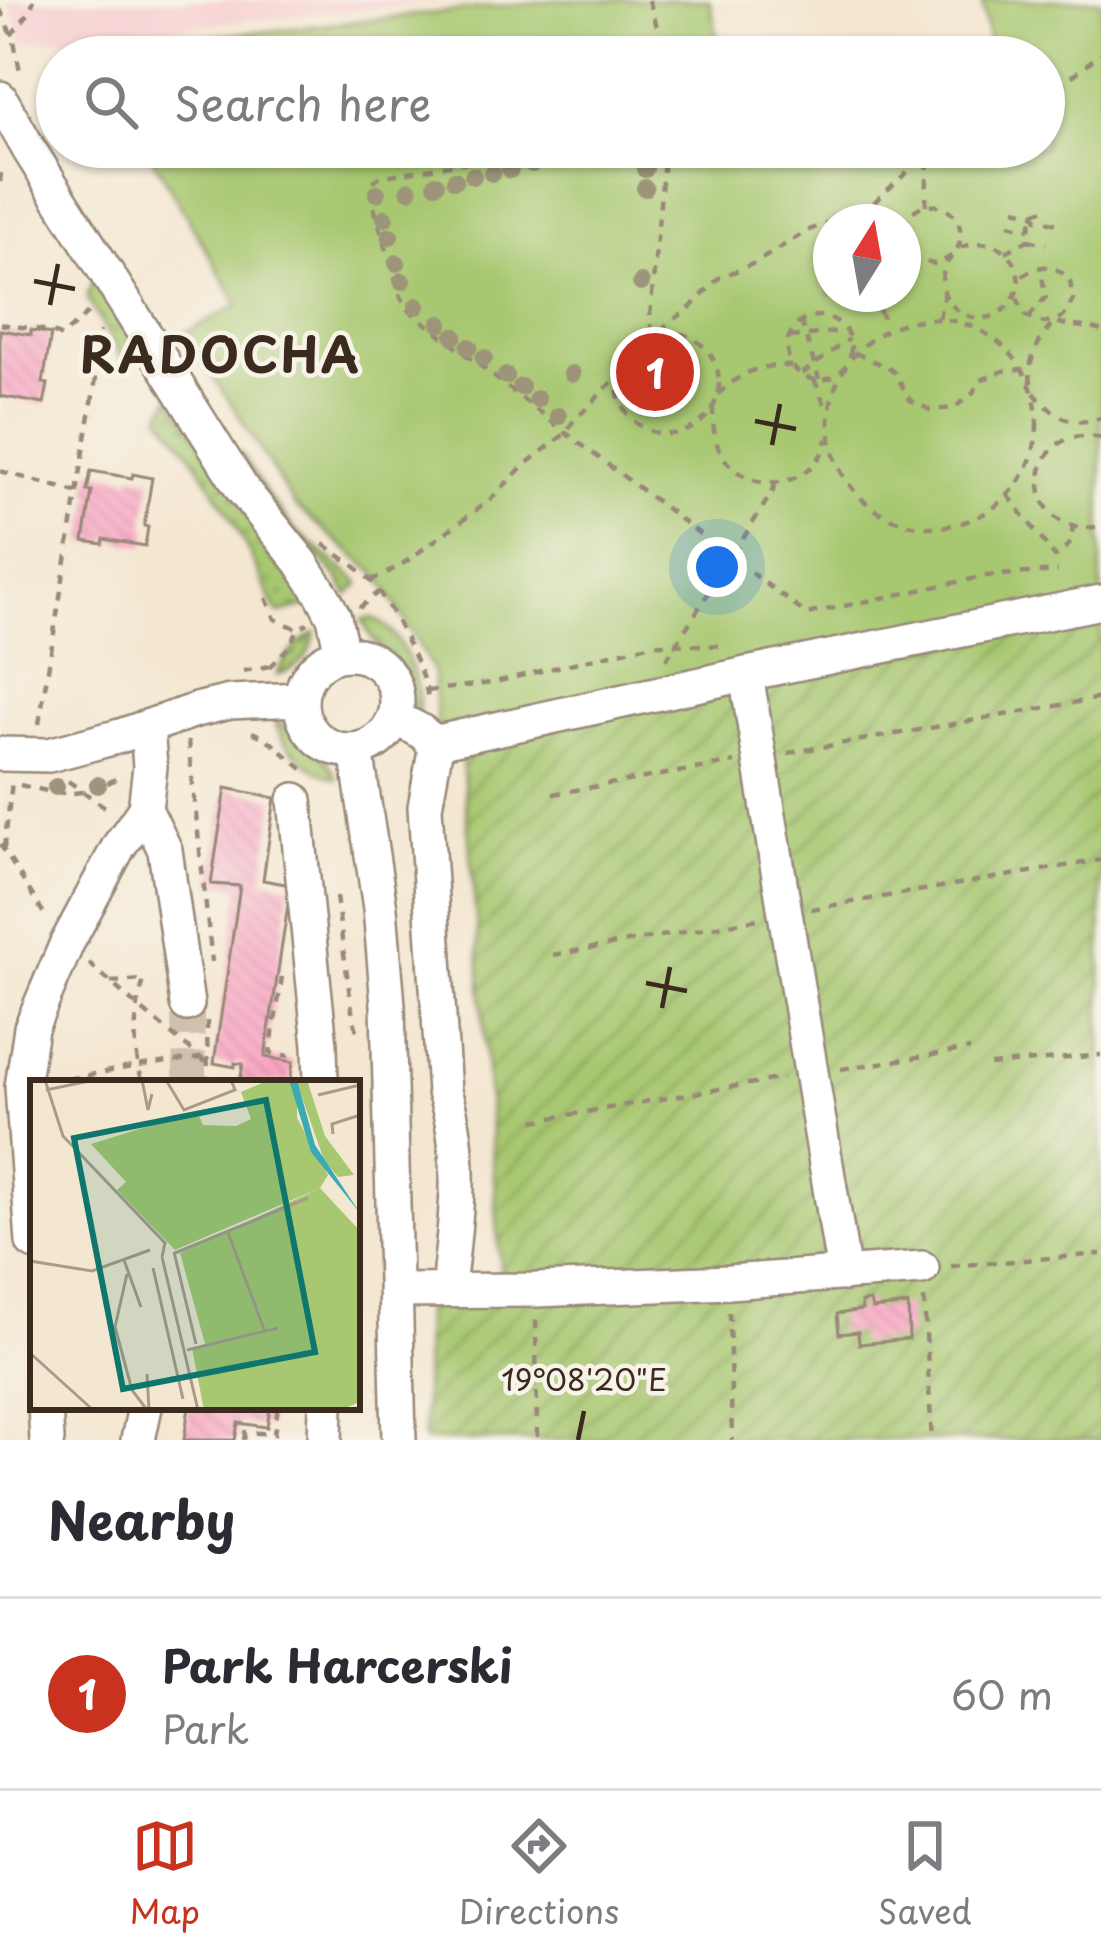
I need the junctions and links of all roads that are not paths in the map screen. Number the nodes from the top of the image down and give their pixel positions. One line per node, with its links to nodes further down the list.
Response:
1 (12, 93): 2 (street)
2 (36, 161)
3 (41, 168): 5 (street)
4 (1101, 602): 6 (street)
5 (342, 654): 7 (street); 8 (street)
6 (746, 674): 10 (street); 20 (street)
7 (301, 699): 9 (street); 11 (street)
8 (394, 719): 10 (street); 11 (street)
9 (148, 737): 12 (street); 14 (street)
10 (433, 742): 19 (street)
11 (356, 749): 21 (street)
12 (6, 768)
13 (295, 800): 16 (street)
14 (145, 809): 15 (street); 17 (street)
15 (187, 1004)
16 (321, 1080)
17 (30, 1200)
18 (922, 1268): 20 (street)
19 (451, 1270)
20 (844, 1274): 21 (street)
21 (397, 1292): 28 (street)
22 (45, 1410): 25 (street)
23 (144, 1410): 26 (street)
24 (326, 1410): 27 (street)
25 (47, 1440)
26 (138, 1440)
27 (325, 1440)
28 (399, 1440)

